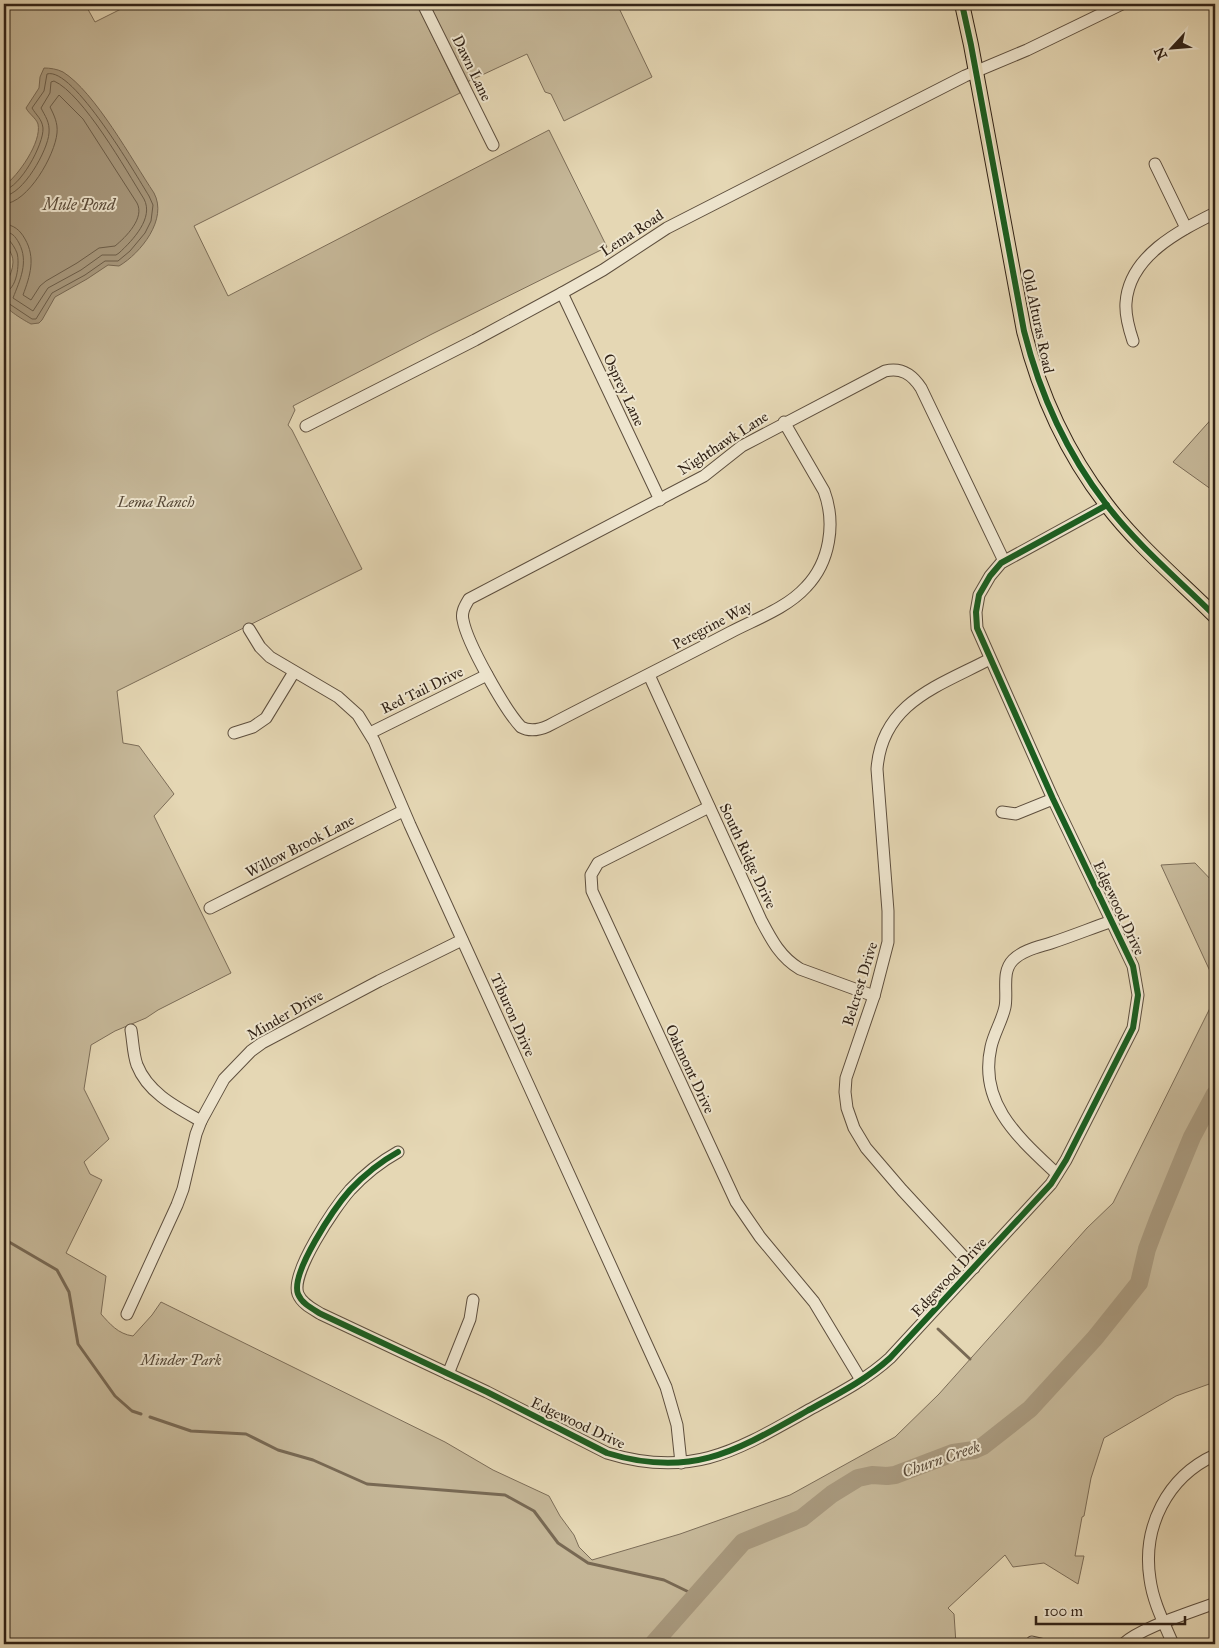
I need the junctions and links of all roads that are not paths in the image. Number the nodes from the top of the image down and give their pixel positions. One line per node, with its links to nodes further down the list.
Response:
1 (424, 4): 5 (street, Dawn Lane)
2 (962, 4): 4 (main road, Old Alturas Road)
3 (1122, 4): 4 (street, Lema Road)
4 (976, 71): 9 (street, Lema Road); 14 (main road, Old Alturas Road)
5 (493, 145)
6 (1155, 164): 8 (street)
7 (1215, 213): 8 (street)
8 (1186, 228): 10 (street)
9 (562, 293): 12 (street, Lema Road); 13 (street, Osprey Lane)
10 (1132, 341)
11 (784, 422): 13 (street, Nighthawk Lane); 15 (street, Nighthawk Lane); 21 (street, Peregrine Way)
12 (306, 426)
13 (660, 500): 20 (street, Nighthawk Lane)
14 (1107, 505): 15 (street, Edgewood Drive); 16 (main road, Old Alturas Road)
15 (1004, 561): 18 (street, Edgewood Drive)
16 (1215, 616)
17 (248, 628): 19 (street, Tiburon Drive)
18 (990, 659): 24 (street, Edgewood Drive); 31 (street, Belcrest Drive)
19 (294, 672): 22 (street); 23 (street, Tiburon Drive)
20 (487, 675): 21 (street, Peregrine Way); 23 (street, Red Tail Drive)
21 (649, 675): 25 (street, South Ridge Drive)
22 (234, 733)
23 (370, 733): 26 (street, Tiburon Drive)
24 (1054, 799): 27 (street); 29 (street, Edgewood Drive)
25 (709, 807): 31 (street, South Ridge Drive); 40 (street, Oakmont Drive)
26 (403, 811): 28 (street, Willow Brook Lane); 30 (street, Tiburon Drive)
27 (1002, 812)
28 (210, 908)
29 (1112, 921): 35 (street, Edgewood Drive); 35 (street)
30 (462, 940): 33 (street, Minder Drive); 42 (street, Tiburon Drive)
31 (874, 996): 36 (street, Belcrest Drive)
32 (131, 1030): 33 (street)
33 (201, 1121): 38 (street, Minder Drive)
34 (398, 1152): 39 (street, Edgewood Drive)
35 (1057, 1174): 36 (street, Edgewood Drive)
36 (974, 1268): 40 (street, Edgewood Drive)
37 (473, 1300): 39 (street)
38 (127, 1314)
39 (448, 1374): 42 (street, Edgewood Drive)
40 (860, 1380): 42 (street, Edgewood Drive)
41 (1215, 1455): 44 (street)
42 (680, 1463)
43 (1215, 1603): 44 (street)
44 (1164, 1623): 45 (street); 46 (street)
45 (1123, 1644)
46 (1174, 1644)

